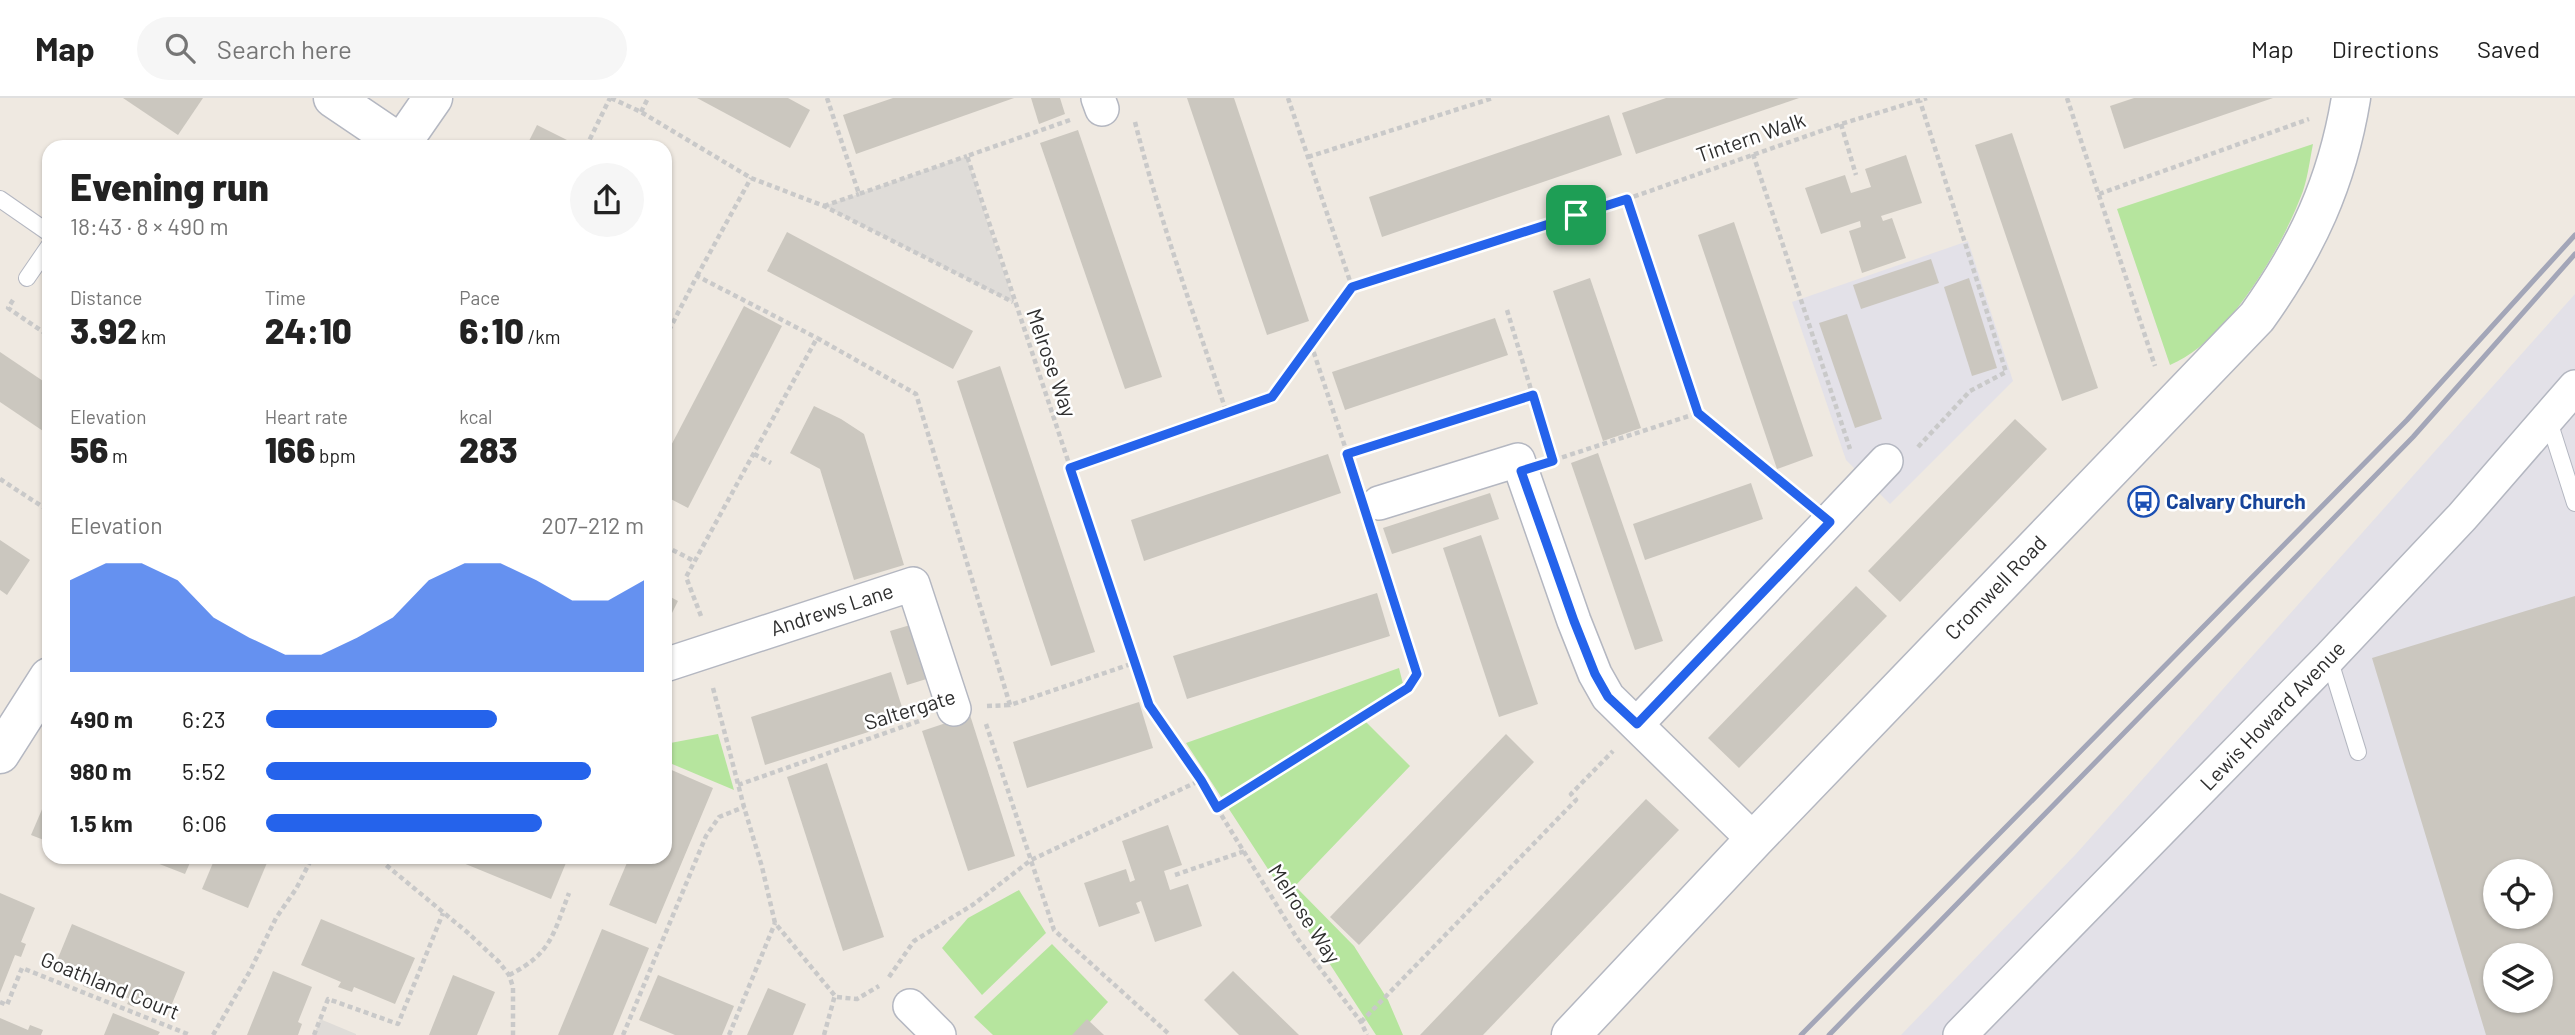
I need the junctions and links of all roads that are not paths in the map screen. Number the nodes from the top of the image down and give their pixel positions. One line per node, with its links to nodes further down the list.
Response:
1 (333, 98): 4 (street)
2 (433, 98): 5 (street)
3 (2350, 102): 22 (street, Cromwell Road)
4 (392, 140)
5 (404, 140)
6 (0, 199): 7 (lane)
7 (42, 228)
8 (42, 256): 9 (lane)
9 (27, 278)
10 (2575, 387): 11 (street, Lewis Howard Avenue)
11 (2548, 418): 14 (lane); 15 (street, Lewis Howard Avenue)
12 (1882, 466): 19 (street)
13 (1379, 503): 19 (street)
14 (2575, 503)
15 (2329, 658): 20 (lane); 26 (street, Lewis Howard Avenue)
16 (672, 663): 18 (street, Andrews Lane)
17 (42, 688): 21 (street)
18 (967, 708)
19 (1636, 725): 22 (street)
20 (2358, 752)
21 (0, 754)
22 (1754, 840): 25 (street, Cromwell Road)
23 (910, 1006): 24 (street)
24 (939, 1035)
25 (1571, 1035)
26 (1960, 1035)

